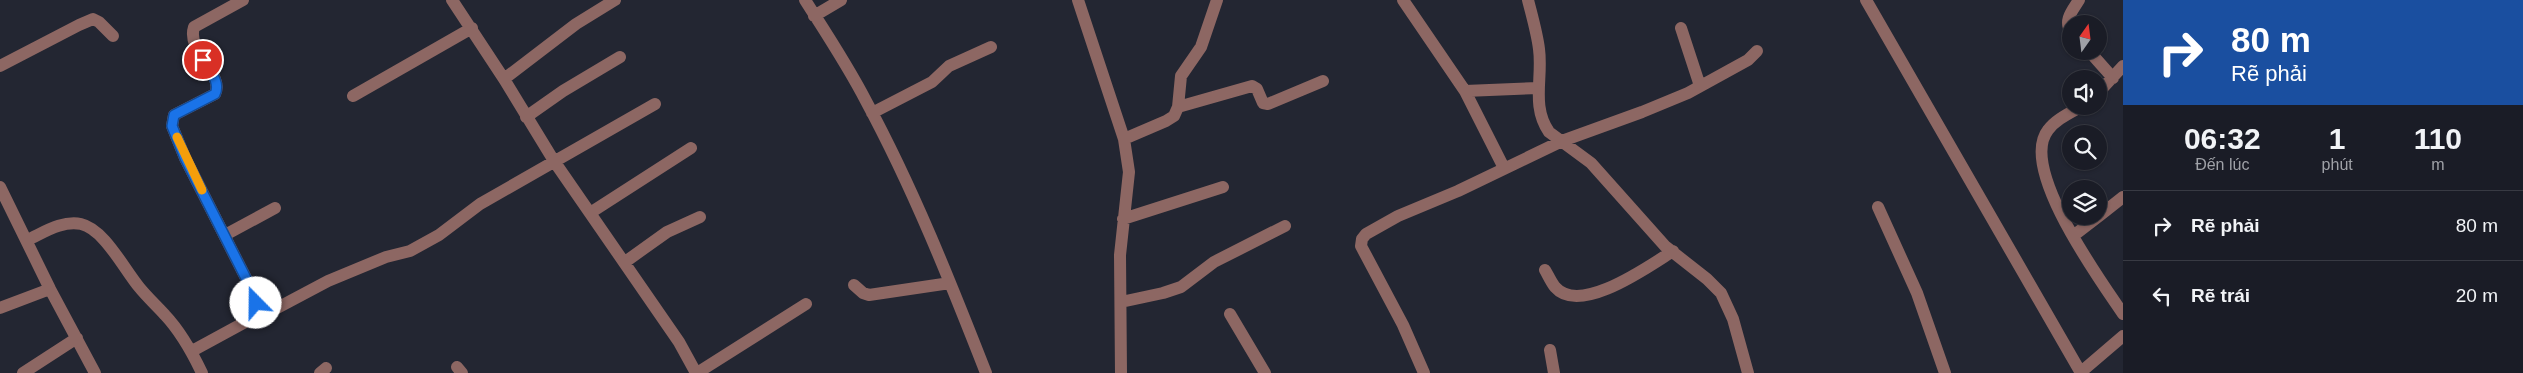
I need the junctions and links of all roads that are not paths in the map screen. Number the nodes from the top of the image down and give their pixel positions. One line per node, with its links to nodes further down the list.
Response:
1 (243, 0): 52 (street)
2 (452, 0): 14 (street)
3 (615, 0): 24 (street)
4 (805, 0): 13 (street)
5 (841, 0): 13 (street)
6 (1078, 0): 36 (street)
7 (1217, 0): 32 (street)
8 (1403, 0): 29 (street)
9 (1528, 0): 28 (street)
10 (1866, 0): 71 (street)
11 (2079, 0): 12 (street)
12 (2070, 15)
13 (814, 16): 33 (street)
14 (472, 28): 24 (street); 30 (street)
15 (1681, 28): 27 (street)
16 (113, 36): 21 (street)
17 (992, 47): 33 (street)
18 (1757, 51): 27 (street)
19 (620, 57): 35 (street)
20 (2097, 60): 23 (street)
21 (0, 66)
22 (2123, 66): 23 (street)
23 (2113, 78): 26 (street)
24 (504, 79): 35 (street)
25 (1323, 81): 32 (street)
26 (2107, 84)
27 (1700, 86): 37 (street)
28 (1538, 88): 29 (street); 37 (street)
29 (1465, 92): 40 (street)
30 (353, 96)
31 (655, 104): 39 (street)
32 (1178, 107): 36 (street)
33 (872, 113): 58 (street)
34 (2067, 115): 53 (street)
35 (526, 118): 39 (street)
36 (1124, 139): 49 (street)
37 (1562, 141): 40 (street); 55 (street)
38 (691, 148): 47 (street)
39 (554, 161): 47 (street); 66 (street)
40 (1504, 168): 79 (street)
41 (0, 187): 54 (street)
42 (1223, 187): 49 (street)
43 (2123, 197): 46 (street)
44 (1878, 207): 82 (street)
45 (274, 208): 52 (street)
46 (2107, 210)
47 (590, 213): 56 (street)
48 (700, 217): 56 (street)
49 (1124, 219): 61 (street)
50 (2087, 225): 53 (street)
51 (1284, 226): 61 (street)
52 (225, 235): 66 (street)
53 (2073, 236): 65 (street)
54 (27, 240): 60 (street); 70 (street)
55 (1673, 251): 57 (street); 81 (street)
56 (624, 262): 75 (street)
57 (1545, 270)
58 (950, 283): 59 (street); 76 (street)
59 (854, 285)
60 (50, 289): 63 (street); 68 (street)
61 (1121, 302): 77 (street)
62 (806, 304): 75 (street)
63 (0, 308)
64 (1230, 314): 78 (street)
65 (2123, 314)
66 (254, 315): 70 (street)
67 (2123, 336): 71 (street)
68 (77, 338): 72 (street); 73 (street)
69 (1550, 350): 80 (street)
70 (192, 351): 74 (street)
71 (2081, 372)
72 (23, 373)
73 (95, 373)
74 (202, 373)
75 (696, 373)
76 (986, 373)
77 (1121, 373)
78 (1264, 373)
79 (1424, 373)
80 (1554, 373)
81 (1748, 373)
82 (1944, 373)

